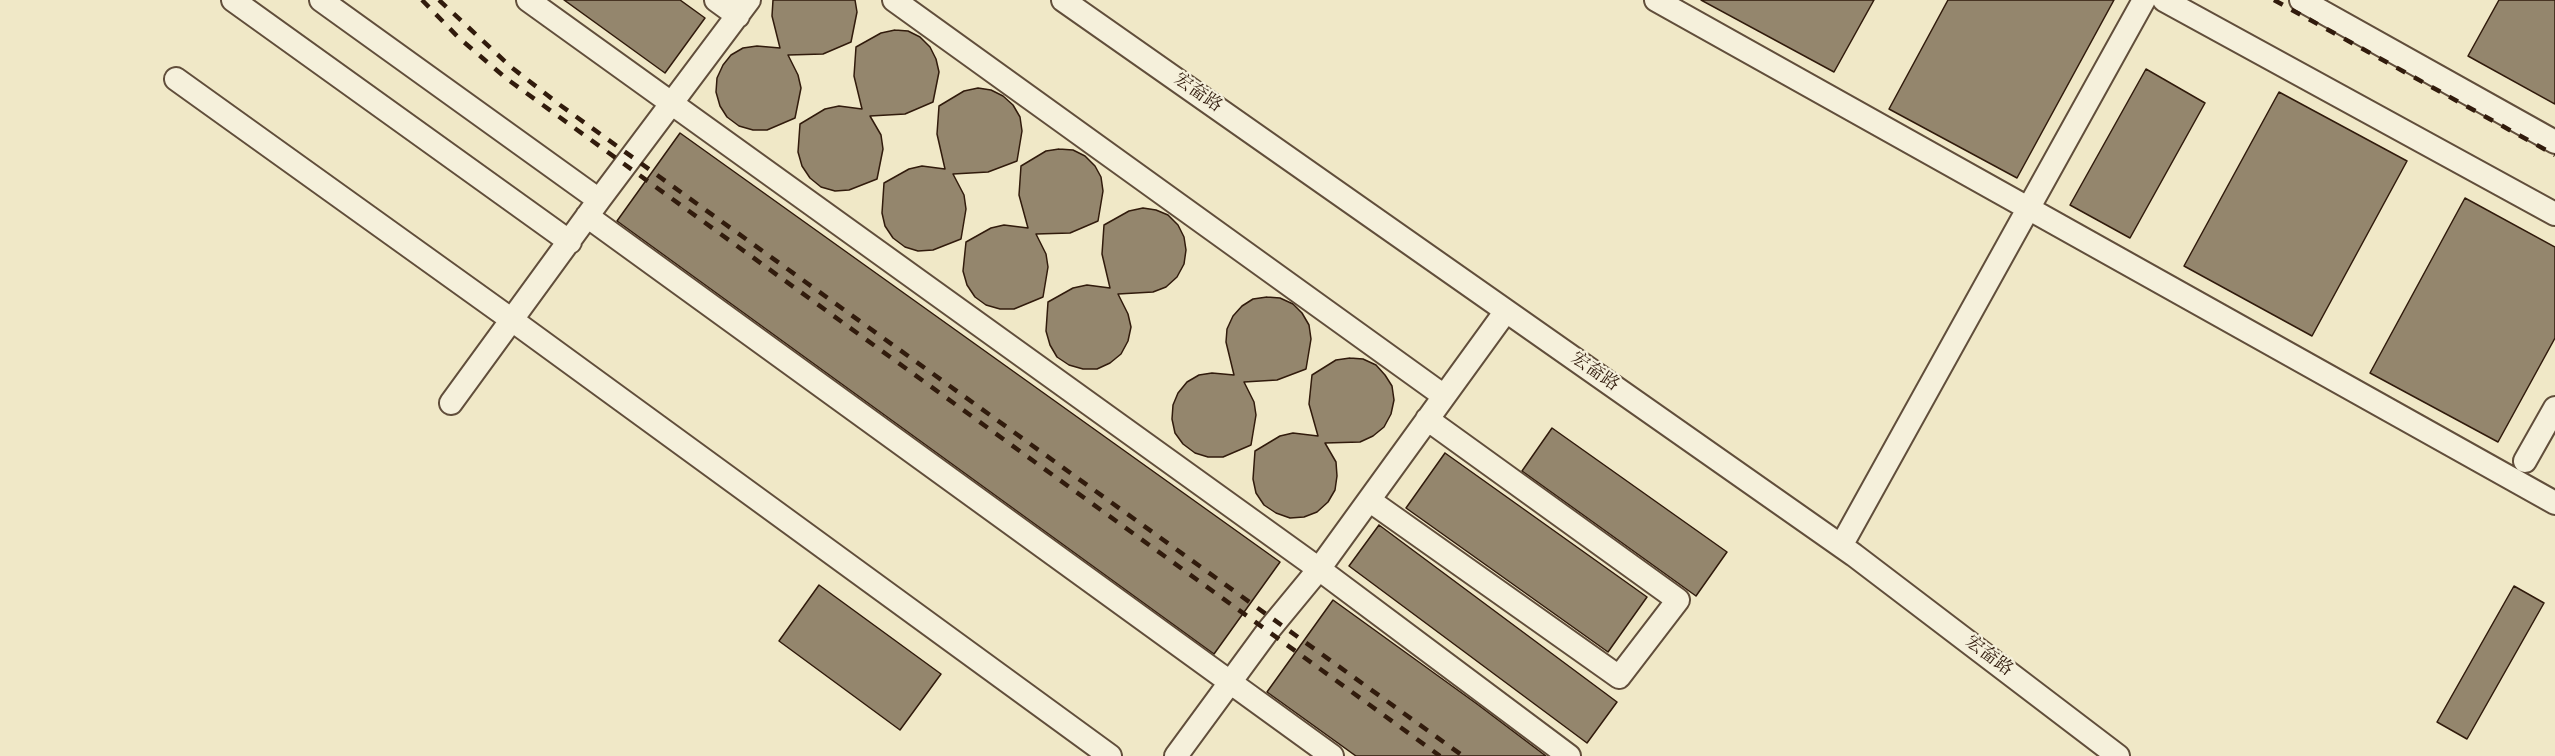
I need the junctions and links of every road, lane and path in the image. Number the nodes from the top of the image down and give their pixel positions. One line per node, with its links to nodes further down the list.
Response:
1 (233, 0): 18 (street)
2 (321, 0): 15 (street)
3 (528, 0): 13 (street)
4 (716, 0): 11 (street)
5 (894, 0): 21 (street)
6 (1063, 0): 19 (street, 宏奤路)
7 (1656, 0): 16 (street)
8 (2144, 0): 16 (street)
9 (2164, 0): 17 (street)
10 (2301, 0): 14 (street)
11 (743, 8): 13 (street)
12 (176, 79): 20 (street)
13 (672, 103): 15 (street); 29 (street)
14 (2555, 142)
15 (593, 208): 18 (street); 30 (street)
16 (2029, 208): 27 (street); 28 (street)
17 (2555, 214)
18 (570, 242): 20 (street)
19 (1506, 310): 21 (street); 28 (street, 宏奤路)
20 (512, 320): 22 (street); 31 (street)
21 (1444, 396): 24 (street)
22 (451, 403)
23 (2555, 408): 25 (street)
24 (1428, 419): 26 (street); 26 (street)
25 (2525, 461)
26 (1369, 500): 29 (street)
27 (2555, 503)
28 (1841, 546): 35 (street, 宏奤路)
29 (1319, 569): 30 (street); 34 (street)
30 (1230, 681): 32 (street); 33 (street)
31 (1110, 756)
32 (1176, 756)
33 (1332, 756)
34 (1569, 756)
35 (2118, 756)

